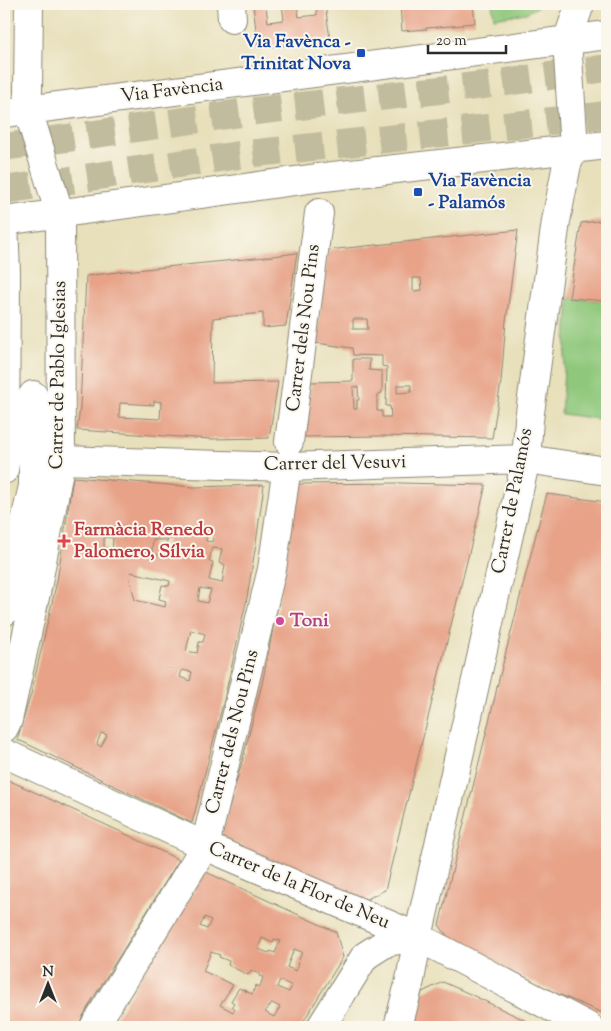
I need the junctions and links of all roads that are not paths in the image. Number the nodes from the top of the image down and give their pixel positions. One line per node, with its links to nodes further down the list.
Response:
1 (29, 4): 5 (street, Carrer de Pablo Iglesias)
2 (580, 4): 4 (street, Carrer de Palamós)
3 (607, 36): 4 (street, Via Favència)
4 (567, 41): 5 (street, Via Favència); 7 (street, Carrer de Palamós)
5 (20, 105): 9 (street, Carrer de Pablo Iglesias)
6 (607, 146): 7 (street)
7 (574, 149): 9 (street); 13 (street, Carrer de Palamós)
8 (319, 213): 12 (street, Carrer dels Nou Pins)
9 (60, 214): 10 (street); 14 (street, Carrer de Pablo Iglesias)
10 (4, 221): 15 (street)
11 (33, 395): 17 (street, Carrer de Pablo Iglesias)
12 (288, 455): 13 (street, Carrer del Vesuvi); 14 (street, Carrer del Vesuvi); 20 (street, Carrer dels Nou Pins)
13 (526, 459): 16 (street, Carrer del Vesuvi); 21 (street, Carrer de Palamós)
14 (62, 460): 18 (street, Carrer de Pablo Iglesias)
15 (4, 470)
16 (607, 471)
17 (4, 612)
18 (4, 728)
19 (4, 753): 20 (street, Carrer de la Flor de Neu)
20 (205, 846): 21 (street, Carrer de la Flor de Neu); 22 (street, Carrer dels Nou Pins)
21 (418, 937): 23 (street); 24 (street, Carrer de Palamós); 25 (street, Carrer de la Flor de Neu)
22 (94, 1027)
23 (321, 1027)
24 (398, 1027)
25 (589, 1027)

